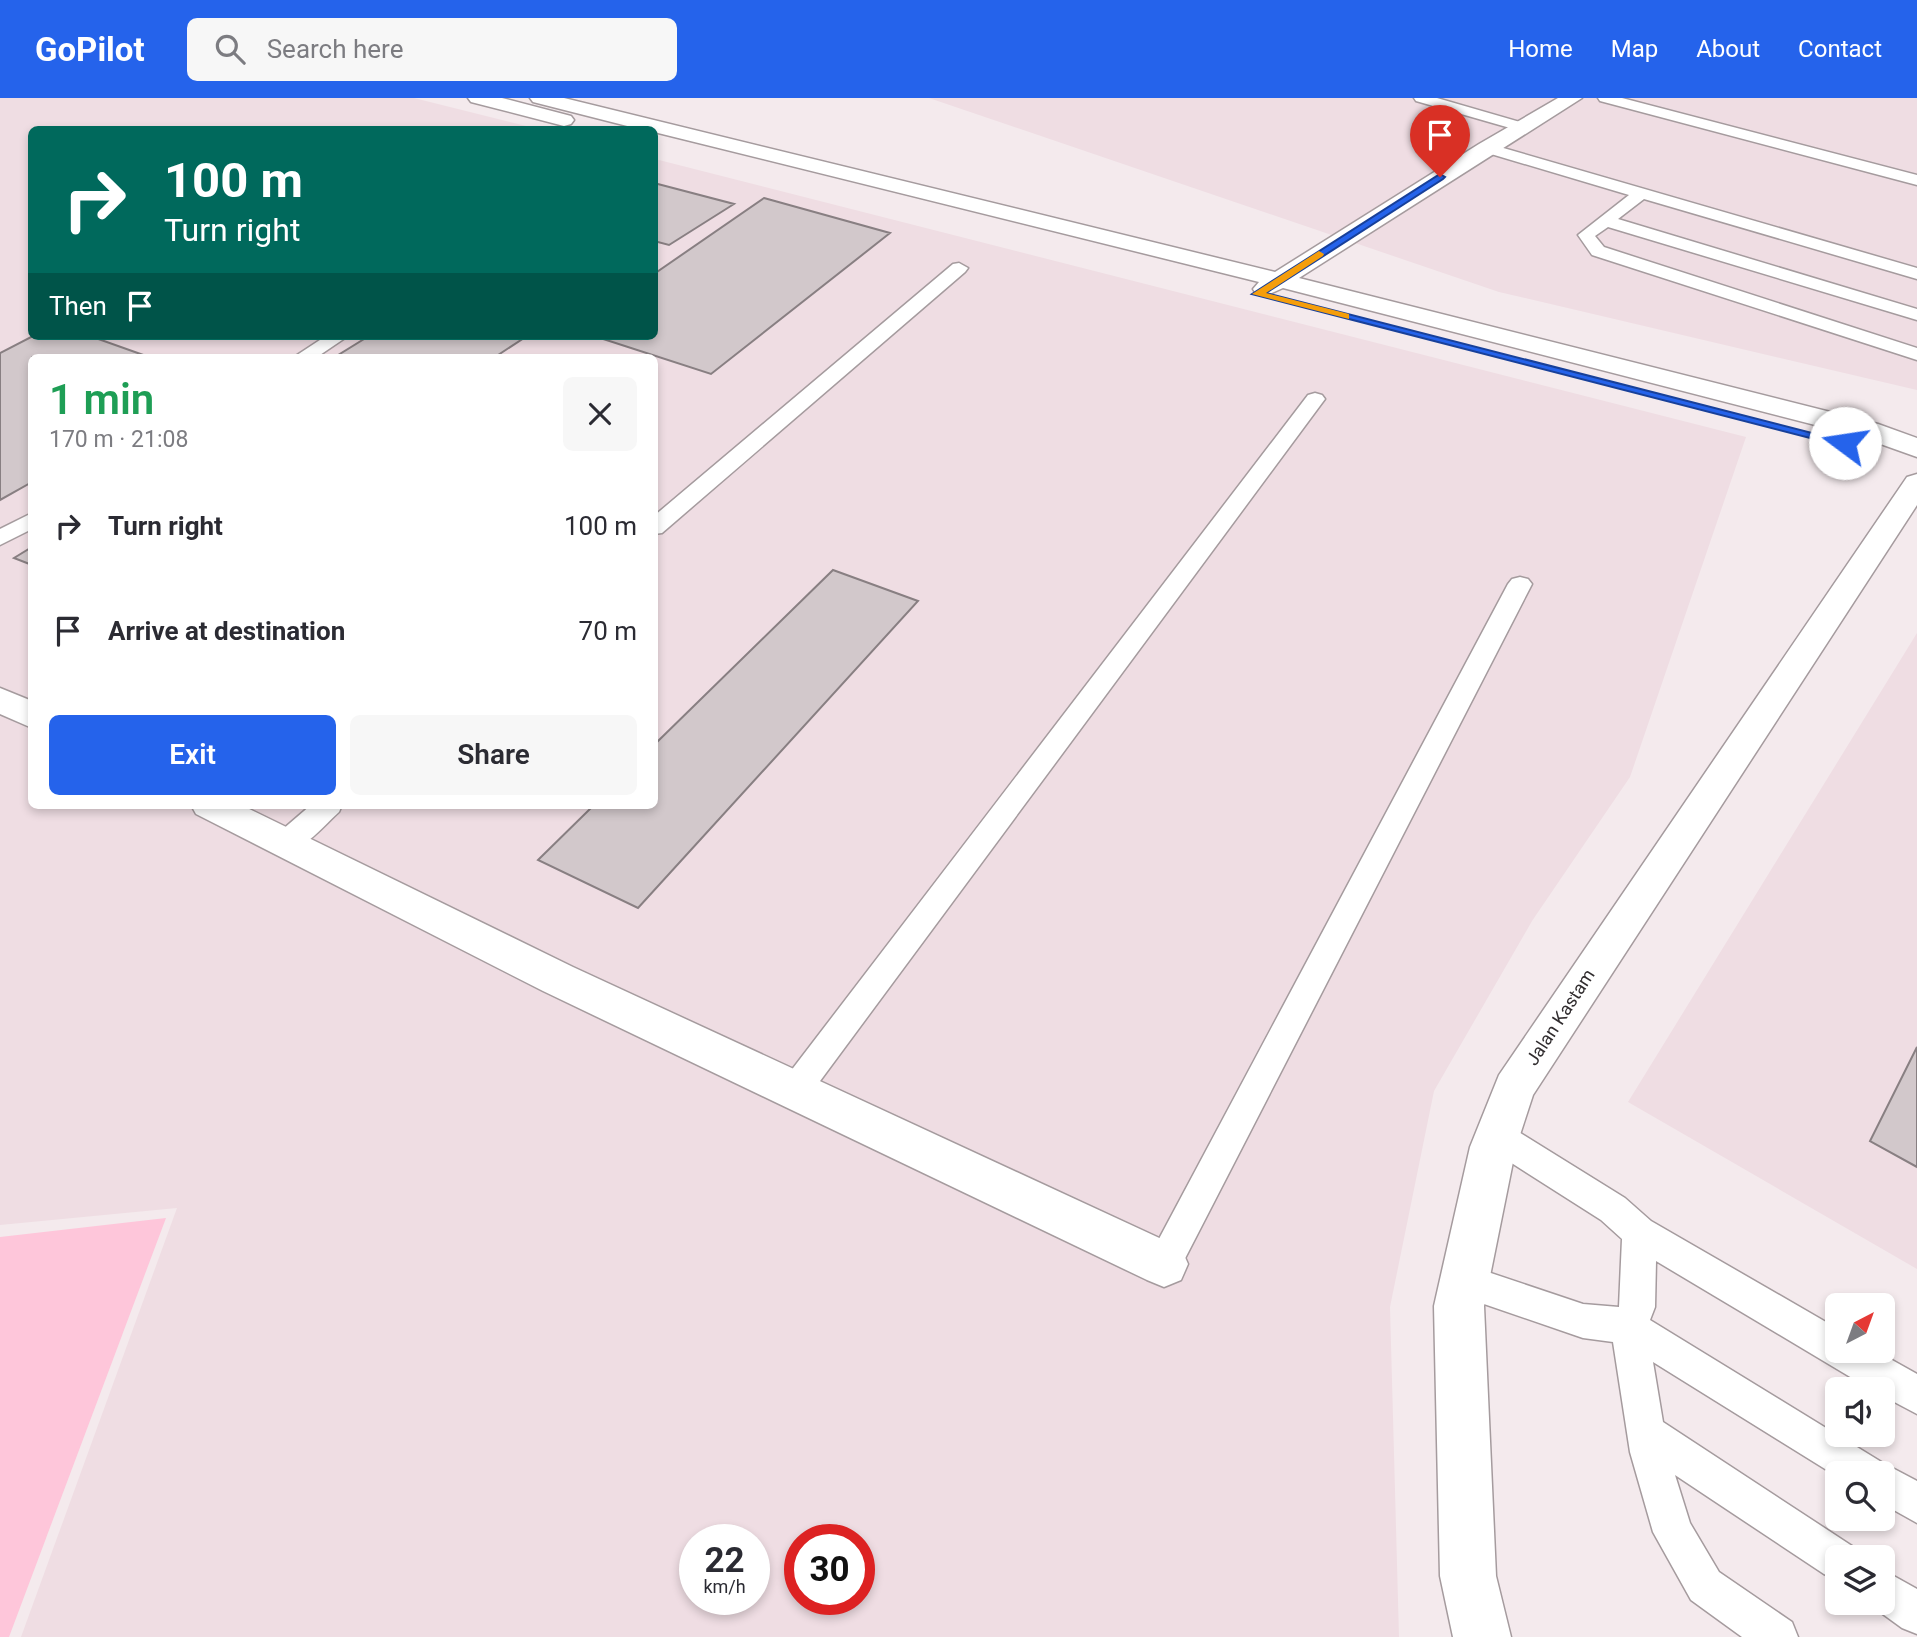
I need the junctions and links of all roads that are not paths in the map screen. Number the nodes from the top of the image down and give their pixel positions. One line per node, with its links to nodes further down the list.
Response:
1 (478, 98): 6 (street)
2 (540, 98): 7 (street)
3 (1421, 98): 8 (lane)
4 (1572, 98): 8 (street)
5 (1605, 98): 12 (lane)
6 (587, 126)
7 (645, 126)
8 (1521, 127): 11 (street)
9 (658, 129): 14 (street)
10 (658, 144): 14 (street)
11 (1486, 148): 13 (lane); 18 (street)
12 (1917, 180)
13 (1641, 194): 15 (lane); 17 (lane)
14 (935, 203): 18 (street); 19 (street)
15 (1604, 220): 20 (lane); 23 (lane)
16 (959, 268): 29 (lane)
17 (1917, 274)
18 (1279, 280): 19 (street); 25 (street)
19 (1257, 294): 26 (street)
20 (1917, 315)
21 (332, 340): 22 (lane)
22 (309, 354)
23 (1917, 354)
24 (1315, 399): 37 (lane)
25 (1917, 448)
26 (1917, 453)
27 (1917, 483): 38 (street, Jalan Kastam)
28 (28, 521): 30 (lane)
29 (658, 525)
30 (0, 538)
31 (1520, 584): 40 (lane)
32 (0, 700): 33 (street)
33 (28, 714)
34 (217, 809): 36 (street)
35 (324, 809): 36 (lane)
36 (285, 843): 37 (street)
37 (795, 1090): 40 (street)
38 (1497, 1136): 39 (lane); 41 (street, Jalan Kastam)
39 (1639, 1232): 42 (lane); 43 (lane)
40 (1164, 1264)
41 (1464, 1281): 42 (lane); 53 (street, Jalan Kastam)
42 (1629, 1326): 46 (lane); 47 (lane)
43 (1825, 1342)
44 (1862, 1363): 45 (lane)
45 (1917, 1395)
46 (1646, 1433): 50 (lane); 54 (lane)
47 (1847, 1461)
48 (1895, 1489): 49 (lane)
49 (1917, 1503)
50 (1825, 1551)
51 (1895, 1599): 52 (lane)
52 (1917, 1613)
53 (1482, 1637)
54 (1777, 1637)

